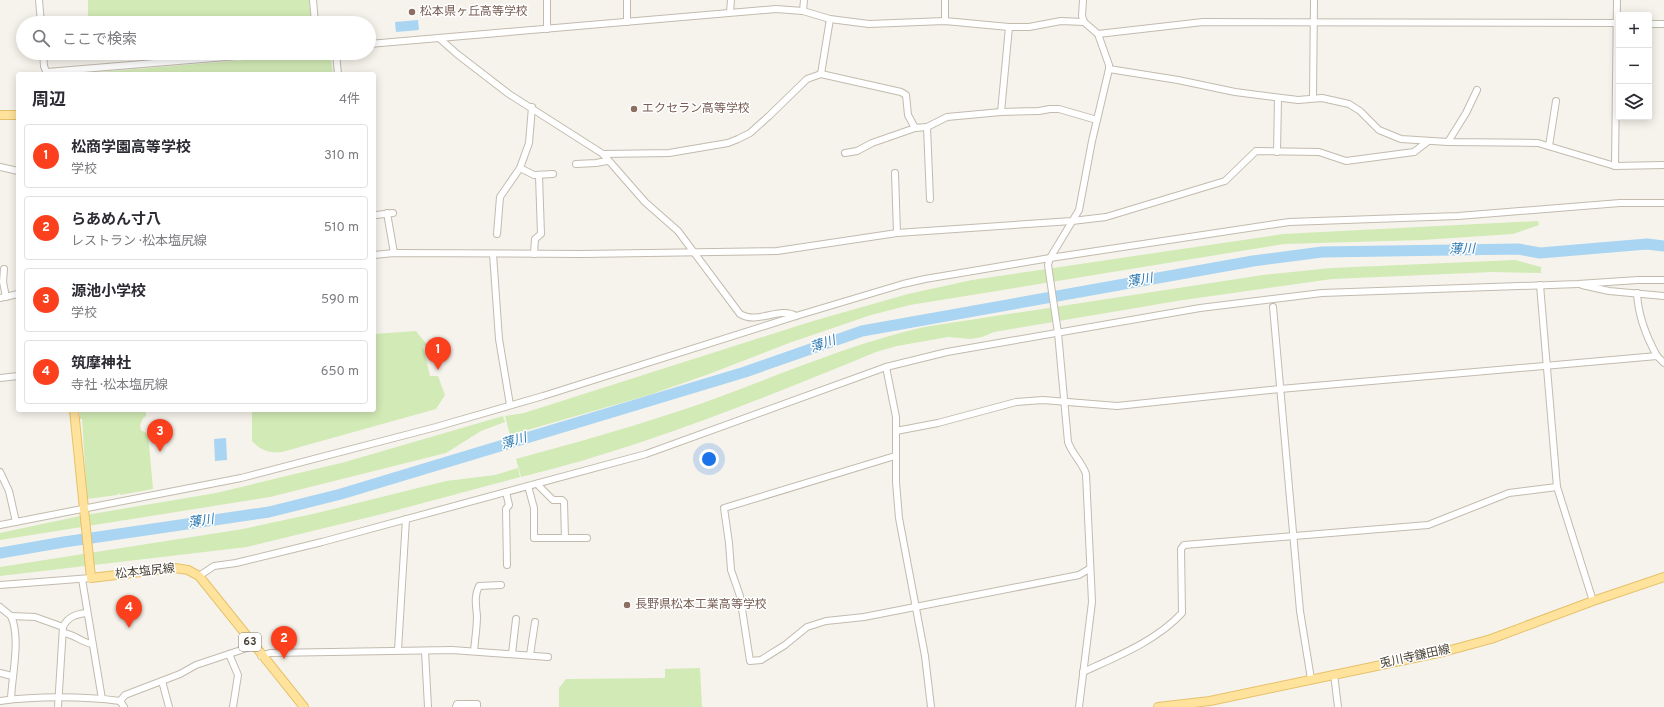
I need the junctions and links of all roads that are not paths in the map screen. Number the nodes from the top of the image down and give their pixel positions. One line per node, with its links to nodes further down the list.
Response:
1 (39, 0): 14 (street)
2 (313, 0): 15 (street)
3 (547, 0): 25 (street)
4 (627, 0): 18 (street)
5 (731, 0): 12 (street)
6 (804, 0): 11 (street)
7 (945, 0): 17 (street)
8 (1083, 0): 19 (street)
9 (1314, 0): 20 (street)
10 (1617, 0): 13 (street)
11 (803, 11): 12 (street); 16 (street)
12 (730, 12): 18 (street)
13 (1618, 12)
14 (40, 16)
15 (314, 16)
16 (830, 19): 17 (street); 37 (street)
17 (945, 21): 24 (street)
18 (627, 22): 25 (street)
19 (1084, 22): 24 (street); 26 (street)
20 (1314, 23): 21 (street); 26 (street); 40 (street)
21 (1616, 23)
22 (1652, 24): 23 (street)
23 (1664, 24)
24 (1009, 27): 43 (street)
25 (547, 29): 27 (street)
26 (1098, 34): 33 (street)
27 (439, 38): 28 (street); 42 (street)
28 (376, 43)
29 (1617, 48): 58 (street)
30 (44, 60): 34 (street)
31 (194, 60): 35 (street)
32 (337, 60): 36 (street)
33 (1109, 69): 39 (street); 46 (street)
34 (47, 72)
35 (58, 72)
36 (338, 72)
37 (821, 74): 48 (street); 54 (street)
38 (1477, 90): 50 (street)
39 (1278, 98): 40 (street); 52 (street)
40 (1313, 98): 49 (street)
41 (1556, 101): 51 (street)
42 (532, 107): 54 (street); 60 (street)
43 (1001, 112): 46 (street); 47 (street)
44 (0, 115): 45 (main road)
45 (16, 115)
46 (1097, 120): 68 (street)
47 (927, 127): 48 (street); 65 (street)
48 (916, 128): 53 (street)
49 (1427, 142): 50 (street); 52 (street)
50 (1448, 142): 51 (street)
51 (1548, 146): 58 (street)
52 (1277, 152): 68 (street)
53 (845, 153)
54 (603, 154): 55 (street)
55 (607, 161): 56 (street); 74 (street)
56 (576, 164)
57 (1664, 165): 58 (street)
58 (1615, 166)
59 (0, 167): 61 (street)
60 (520, 168): 64 (street); 70 (street)
61 (16, 171)
62 (895, 173): 69 (street)
63 (553, 174): 64 (street)
64 (539, 176): 73 (street)
65 (930, 200)
66 (1664, 202): 76 (street)
67 (376, 215): 71 (street)
68 (1072, 221): 69 (street); 76 (street)
69 (897, 233): 74 (street)
70 (497, 234)
71 (394, 253): 72 (street); 75 (street)
72 (493, 254): 73 (street); 98 (street)
73 (534, 254): 74 (street)
74 (696, 254): 88 (street)
75 (376, 255)
76 (1049, 261): 88 (street); 89 (street)
77 (4, 268): 84 (street)
78 (1664, 280): 79 (street)
79 (1578, 284): 80 (street); 81 (street)
80 (1540, 285): 85 (street); 92 (street)
81 (1637, 293): 83 (street); 90 (street)
82 (16, 294): 84 (street)
83 (1664, 296)
84 (3, 297)
85 (1279, 298): 86 (street); 87 (street)
86 (1268, 300): 87 (street); 89 (street)
87 (1273, 307): 96 (street)
88 (796, 316): 98 (street)
89 (1057, 329): 93 (street); 97 (street)
90 (1657, 356): 91 (street); 92 (street)
91 (1664, 363)
92 (1547, 364): 96 (street); 105 (street)
93 (886, 367): 100 (street); 103 (street)
94 (16, 376): 95 (street)
95 (0, 378)
96 (1280, 389): 97 (street); 111 (street)
97 (1063, 401): 100 (street); 115 (street)
98 (510, 405): 107 (street)
99 (74, 412): 107 (main road)
100 (896, 431): 101 (street)
101 (895, 456): 124 (street); 124 (street)
102 (0, 472): 109 (street)
103 (537, 484): 104 (street); 112 (street)
104 (528, 486): 106 (street); 112 (street)
105 (1557, 488): 111 (street); 122 (street)
106 (506, 492): 108 (street); 114 (street)
107 (83, 511): 109 (street); 116 (main road)
108 (406, 519): 117 (street); 132 (street)
109 (16, 522): 110 (street)
110 (0, 525)
111 (1295, 536): 140 (street); 144 (street)
112 (565, 538): 113 (street)
113 (587, 538)
114 (507, 565)
115 (1089, 569): 124 (street); 140 (street)
116 (90, 575): 117 (main road, 松本塩尻線); 119 (street)
117 (199, 576): 131 (main road, 63)
118 (1664, 577): 122 (main road, 兎川寺鎌田線)
119 (82, 579): 120 (street); 125 (street)
120 (0, 585)
121 (501, 585): 134 (street)
122 (1593, 600): 142 (main road, 兎川寺鎌田線)
123 (0, 606): 126 (street)
124 (916, 606): 160 (street)
125 (87, 614): 129 (street); 130 (street)
126 (11, 616): 129 (street); 143 (street)
127 (516, 619): 136 (street)
128 (534, 622): 137 (street)
129 (63, 630): 130 (street); 146 (street)
130 (92, 644): 148 (street)
131 (253, 646): 135 (street); 138 (main road, 63)
132 (398, 650): 133 (street); 138 (street)
133 (426, 651): 134 (street); 157 (street)
134 (474, 651): 136 (street)
135 (229, 654): 145 (street); 155 (street)
136 (512, 654): 137 (street)
137 (530, 655): 139 (street)
138 (261, 656): 156 (main road, 63)
139 (548, 657)
140 (1084, 672): 161 (street)
141 (0, 674): 143 (street)
142 (1334, 674): 144 (main road, 兎川寺鎌田線); 163 (street)
143 (12, 676): 147 (street)
144 (1311, 679): 162 (main road, 兎川寺鎌田線)
145 (162, 681): 150 (street); 154 (street)
146 (59, 698): 147 (street); 148 (street); 152 (street)
147 (10, 699): 149 (street); 151 (street)
148 (102, 699): 150 (street)
149 (0, 701)
150 (120, 701): 153 (street)
151 (10, 707)
152 (58, 707)
153 (124, 707)
154 (168, 707)
155 (233, 707)
156 (304, 707)
157 (428, 707)
158 (456, 707): 159 (street)
159 (478, 707)
160 (931, 707)
161 (1079, 707)
162 (1158, 707)
163 (1338, 707)

